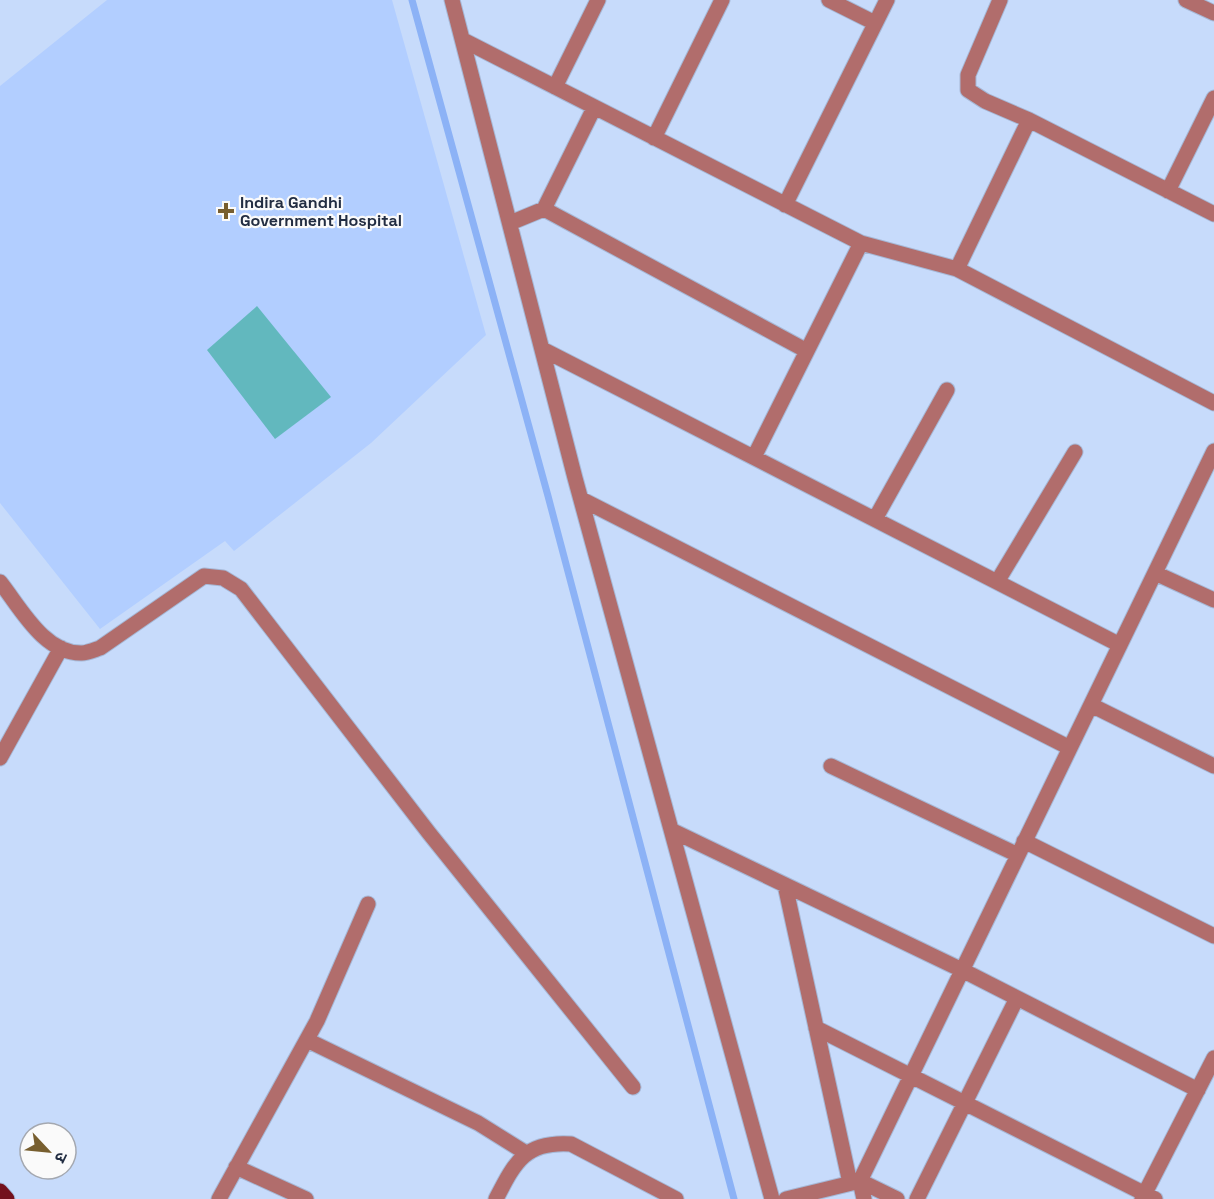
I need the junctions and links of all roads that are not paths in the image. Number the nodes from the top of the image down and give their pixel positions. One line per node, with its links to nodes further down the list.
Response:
1 (452, 0): 10 (street)
2 (598, 0): 11 (street)
3 (722, 0): 15 (street)
4 (829, 0): 9 (street)
5 (887, 0): 9 (street)
6 (1000, 0): 14 (street)
7 (1186, 0): 8 (street)
8 (1214, 13)
9 (875, 23): 17 (street)
10 (463, 40): 11 (street); 20 (street)
11 (555, 87): 13 (street)
12 (1214, 98): 16 (street)
13 (594, 108): 15 (street); 18 (street)
14 (1029, 120): 16 (street); 22 (street)
15 (654, 138): 17 (street)
16 (1168, 191): 19 (street)
17 (785, 205): 21 (street)
18 (544, 209): 20 (street); 24 (street)
19 (1214, 214)
20 (510, 223): 23 (street)
21 (861, 243): 22 (street); 24 (street)
22 (957, 269): 26 (street)
23 (542, 349): 29 (street); 30 (street)
24 (807, 351): 29 (street)
25 (947, 390): 31 (street)
26 (1214, 403)
27 (1214, 451): 32 (street)
28 (1075, 452): 34 (street)
29 (754, 457): 31 (street)
30 (581, 499): 39 (street); 43 (street)
31 (875, 519): 34 (street)
32 (1155, 573): 35 (street); 36 (street)
33 (0, 582): 37 (street)
34 (997, 582): 36 (street)
35 (1214, 600)
36 (1120, 645): 38 (street)
37 (61, 648): 40 (street); 54 (street)
38 (1091, 705): 39 (street); 42 (street)
39 (1070, 748): 44 (street)
40 (0, 758)
41 (831, 766): 44 (street)
42 (1214, 766)
43 (673, 831): 45 (street); 67 (street)
44 (1021, 848): 47 (street); 48 (street)
45 (785, 885): 48 (street); 50 (street)
46 (368, 904): 51 (street)
47 (1214, 936)
48 (962, 970): 49 (street); 53 (street)
49 (1017, 998): 55 (street); 56 (street)
50 (816, 1028): 53 (street); 59 (street)
51 (307, 1040): 57 (street); 58 (street)
52 (1214, 1058): 55 (street)
53 (910, 1076): 56 (street); 59 (street)
54 (633, 1087)
55 (1198, 1090): 61 (street)
56 (964, 1102): 61 (street); 71 (street)
57 (526, 1153): 65 (street); 66 (street)
58 (236, 1167): 63 (street); 64 (street)
59 (855, 1182): 68 (street); 69 (street); 70 (street)
60 (0, 1191): 62 (main road)
61 (1147, 1197)
62 (7, 1199)
63 (219, 1199)
64 (306, 1199)
65 (496, 1199)
66 (676, 1199)
67 (772, 1199)
68 (786, 1199)
69 (864, 1199)
70 (897, 1199)
71 (917, 1199)

